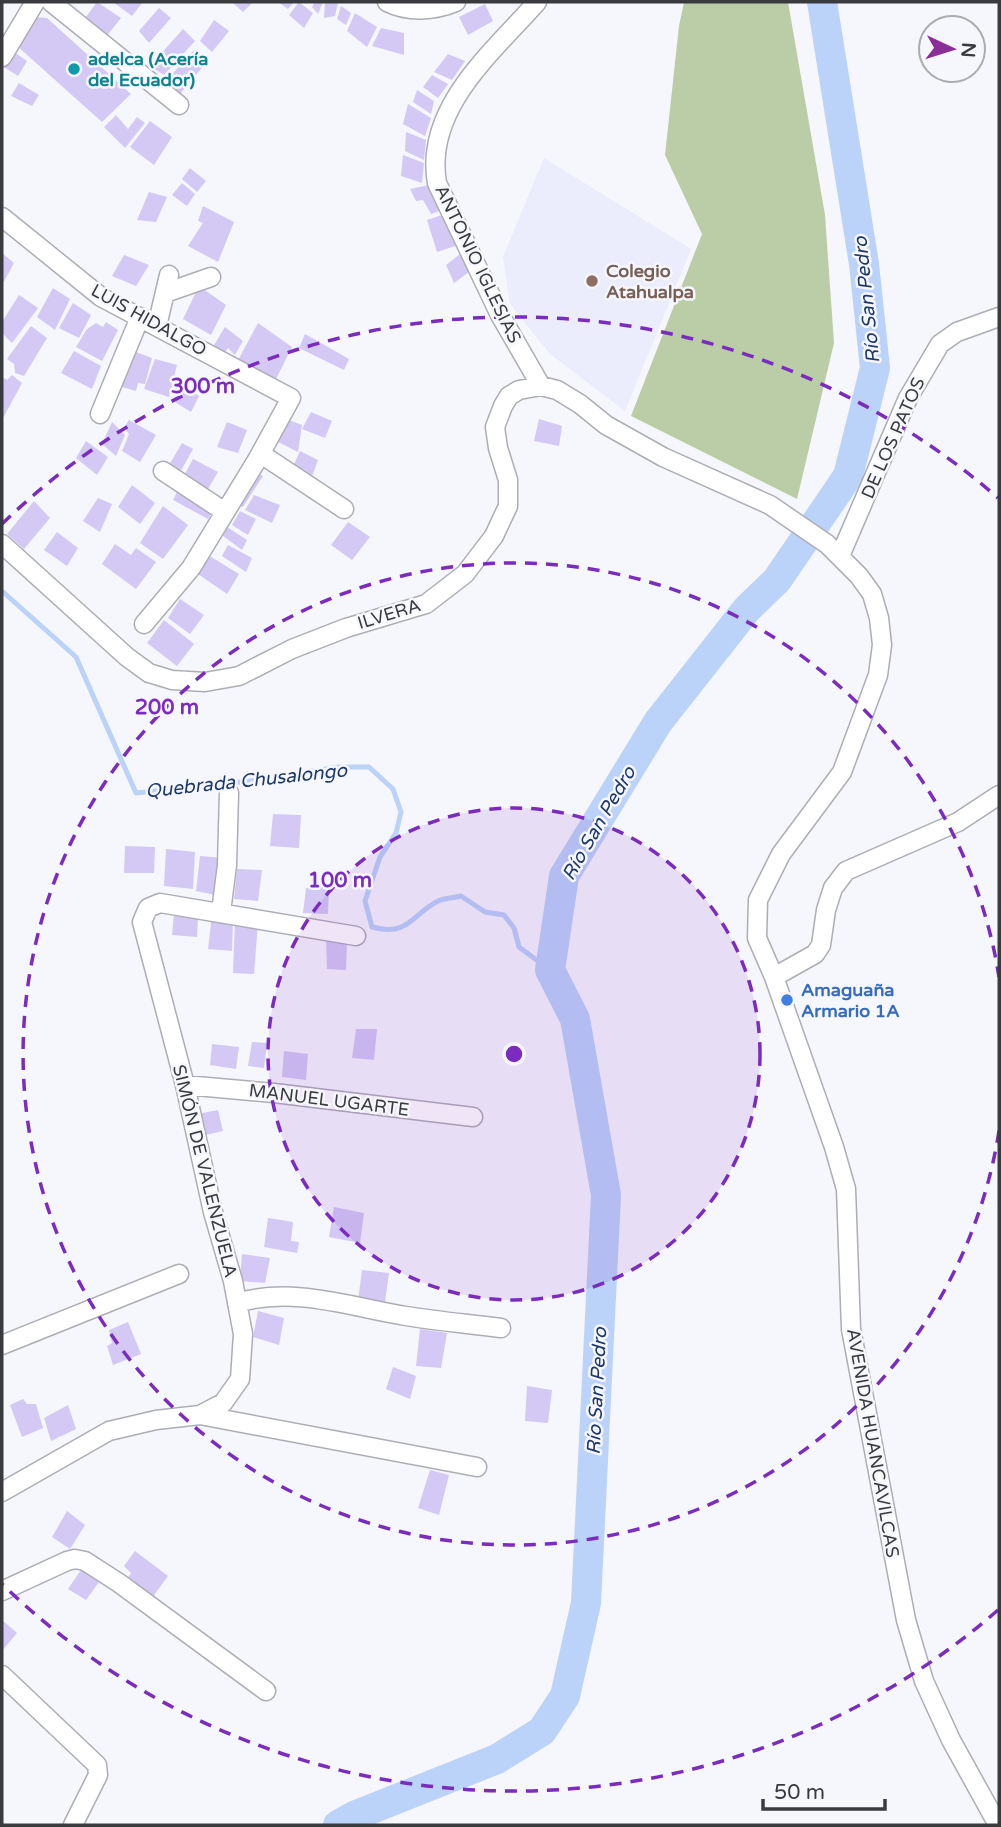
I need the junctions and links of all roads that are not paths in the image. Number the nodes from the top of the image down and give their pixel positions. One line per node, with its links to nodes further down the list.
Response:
1 (35, 2): 6 (street)
2 (51, 2): 7 (street)
3 (387, 2): 4 (street)
4 (457, 2)
5 (537, 2): 13 (street, ANTONIO IGLESIAS)
6 (2, 57)
7 (179, 106)
8 (2, 217): 10 (street, LUIS HIDALGO)
9 (211, 277): 12 (street)
10 (140, 317): 12 (street, LUIS HIDALGO); 14 (street)
11 (999, 317): 20 (street, DE LOS PATOS)
12 (157, 326): 15 (street, LUIS HIDALGO)
13 (541, 386): 19 (street, ILVERA); 20 (street, AVENIDA HUANCAVILCAS)
14 (100, 414)
15 (261, 454): 17 (street); 18 (street, LUIS HIDALGO)
16 (163, 471): 18 (street)
17 (344, 509)
18 (225, 512): 21 (street, LUIS HIDALGO)
19 (2, 544)
20 (833, 550): 26 (street, AVENIDA HUANCAVILCAS)
21 (144, 624)
22 (229, 793): 24 (street)
23 (999, 795): 26 (street)
24 (221, 912): 25 (street, SIMÓN DE VALENZUELA); 27 (street, SIMÓN DE VALENZUELA)
25 (356, 936)
26 (774, 977): 40 (street, AVENIDA HUANCAVILCAS)
27 (184, 1085): 28 (street, MANUEL UGARTE); 30 (street, SIMÓN DE VALENZUELA)
28 (473, 1117)
29 (179, 1274): 32 (street)
30 (237, 1303): 31 (street); 33 (street, SIMÓN DE VALENZUELA)
31 (501, 1328)
32 (2, 1345)
33 (200, 1415): 34 (street); 35 (street, SIMÓN DE VALENZUELA)
34 (478, 1467)
35 (2, 1492)
36 (2, 1591): 38 (street)
37 (2, 1675): 39 (street)
38 (266, 1691)
39 (73, 1825)
40 (998, 1825)

